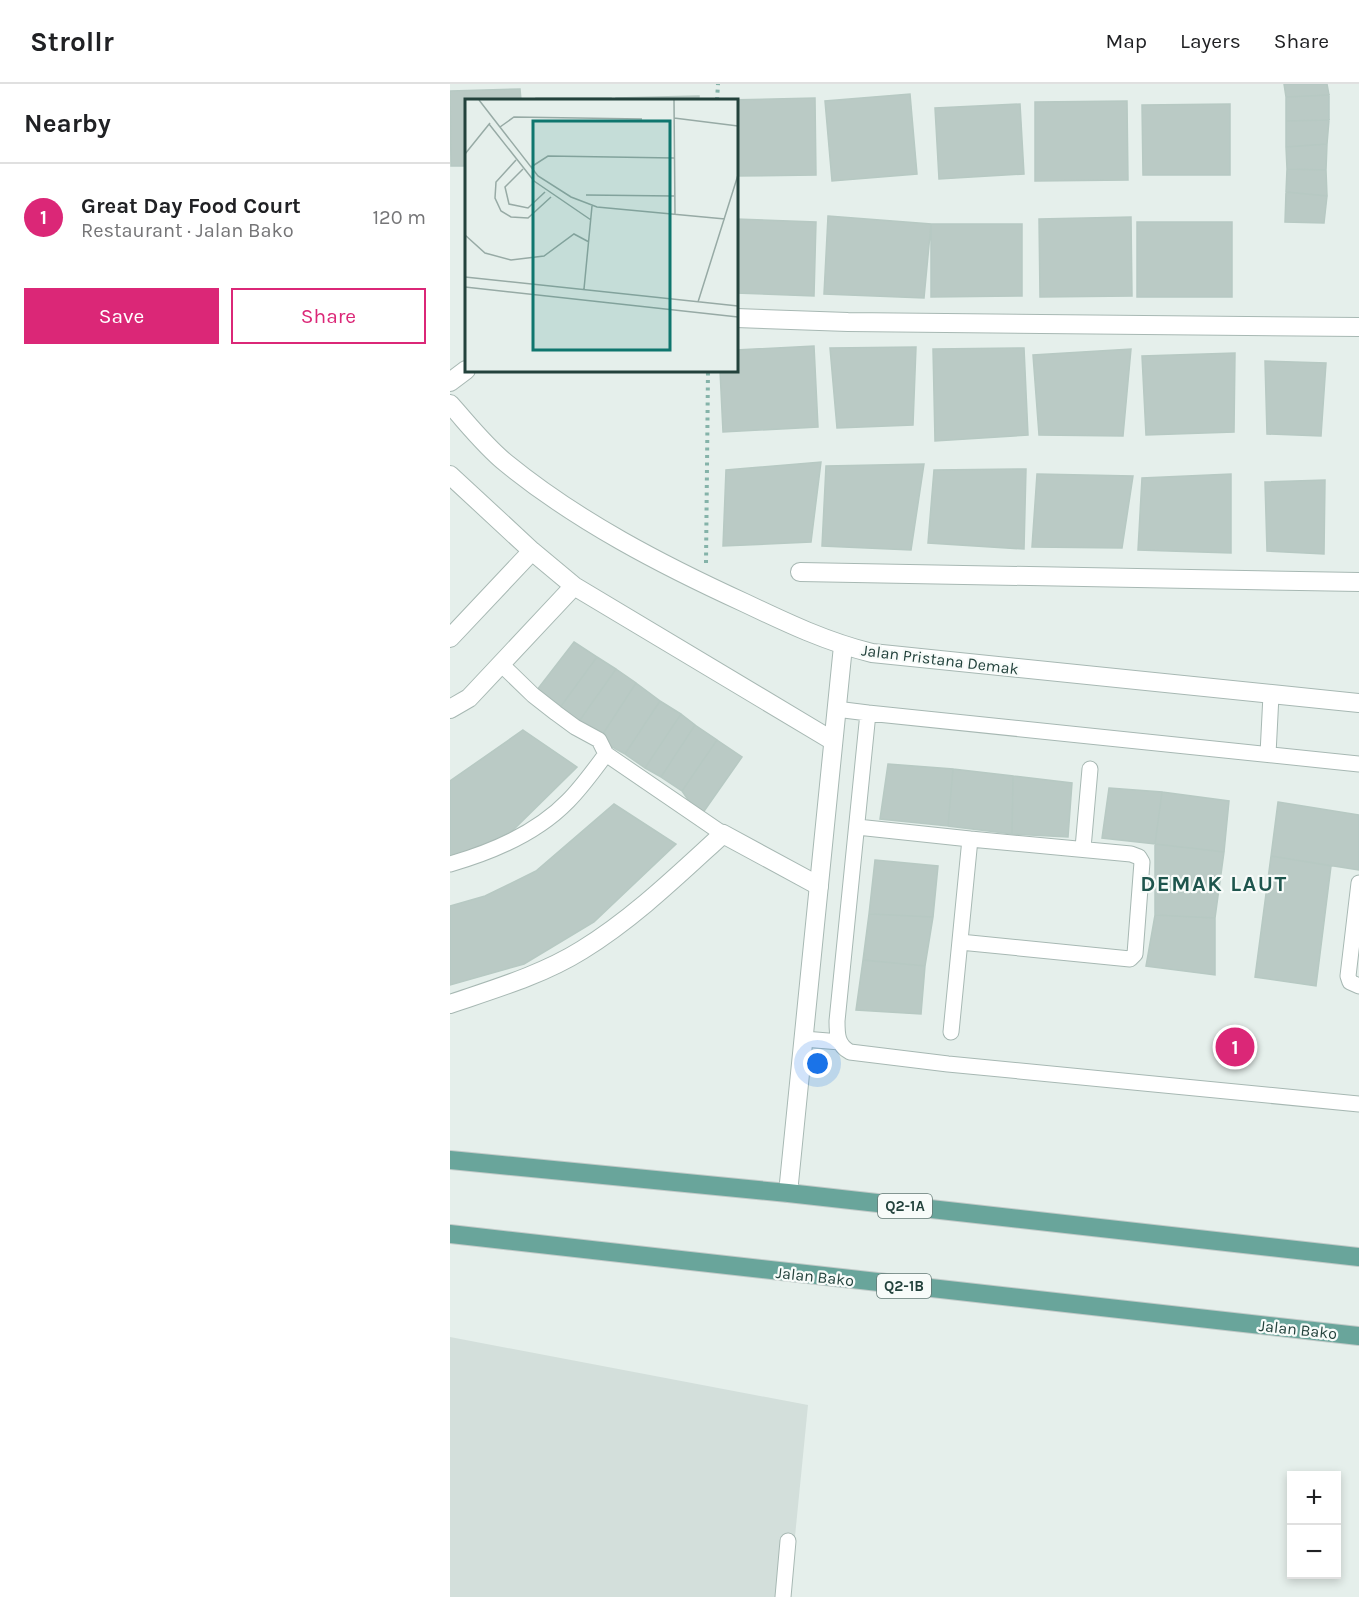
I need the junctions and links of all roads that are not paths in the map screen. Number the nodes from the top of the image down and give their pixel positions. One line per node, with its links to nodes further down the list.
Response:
1 (738, 318): 2 (street)
2 (1359, 327)
3 (465, 371): 4 (street)
4 (450, 382)
5 (450, 404): 12 (street, Jalan Pristana Demak)
6 (450, 475): 7 (street)
7 (532, 550): 10 (street); 11 (street)
8 (800, 572): 9 (street)
9 (1359, 582)
10 (574, 586): 13 (street); 19 (street)
11 (450, 638)
12 (843, 646): 14 (street, Jalan Pristana Demak); 17 (street)
13 (502, 665): 16 (street); 20 (lane)
14 (1271, 695): 15 (street, Jalan Pristana Demak); 21 (lane)
15 (1359, 703)
16 (450, 709)
17 (836, 710): 18 (lane); 19 (street)
18 (868, 713): 21 (lane); 24 (lane)
19 (833, 741): 30 (street)
20 (606, 754): 25 (lane); 28 (lane)
21 (1268, 754): 22 (lane)
22 (1359, 764)
23 (1090, 769): 27 (lane)
24 (857, 827): 26 (lane); 36 (lane)
25 (723, 834): 30 (street); 33 (street)
26 (970, 838): 27 (lane); 31 (lane)
27 (1083, 848): 31 (lane)
28 (450, 864)
29 (1359, 883): 32 (lane)
30 (819, 885): 35 (street)
31 (960, 942): 34 (lane)
32 (1359, 986)
33 (450, 1004)
34 (951, 1032)
35 (804, 1039): 36 (lane); 39 (street)
36 (840, 1042): 37 (lane)
37 (1359, 1104)
38 (450, 1160): 39 (main road, Q2-1A)
39 (788, 1193): 41 (main road, Q2-1A)
40 (450, 1234): 42 (main road, Jalan Bako / Q2-1B)
41 (1359, 1257)
42 (1359, 1336)
43 (788, 1541): 44 (lane)
44 (783, 1597)

